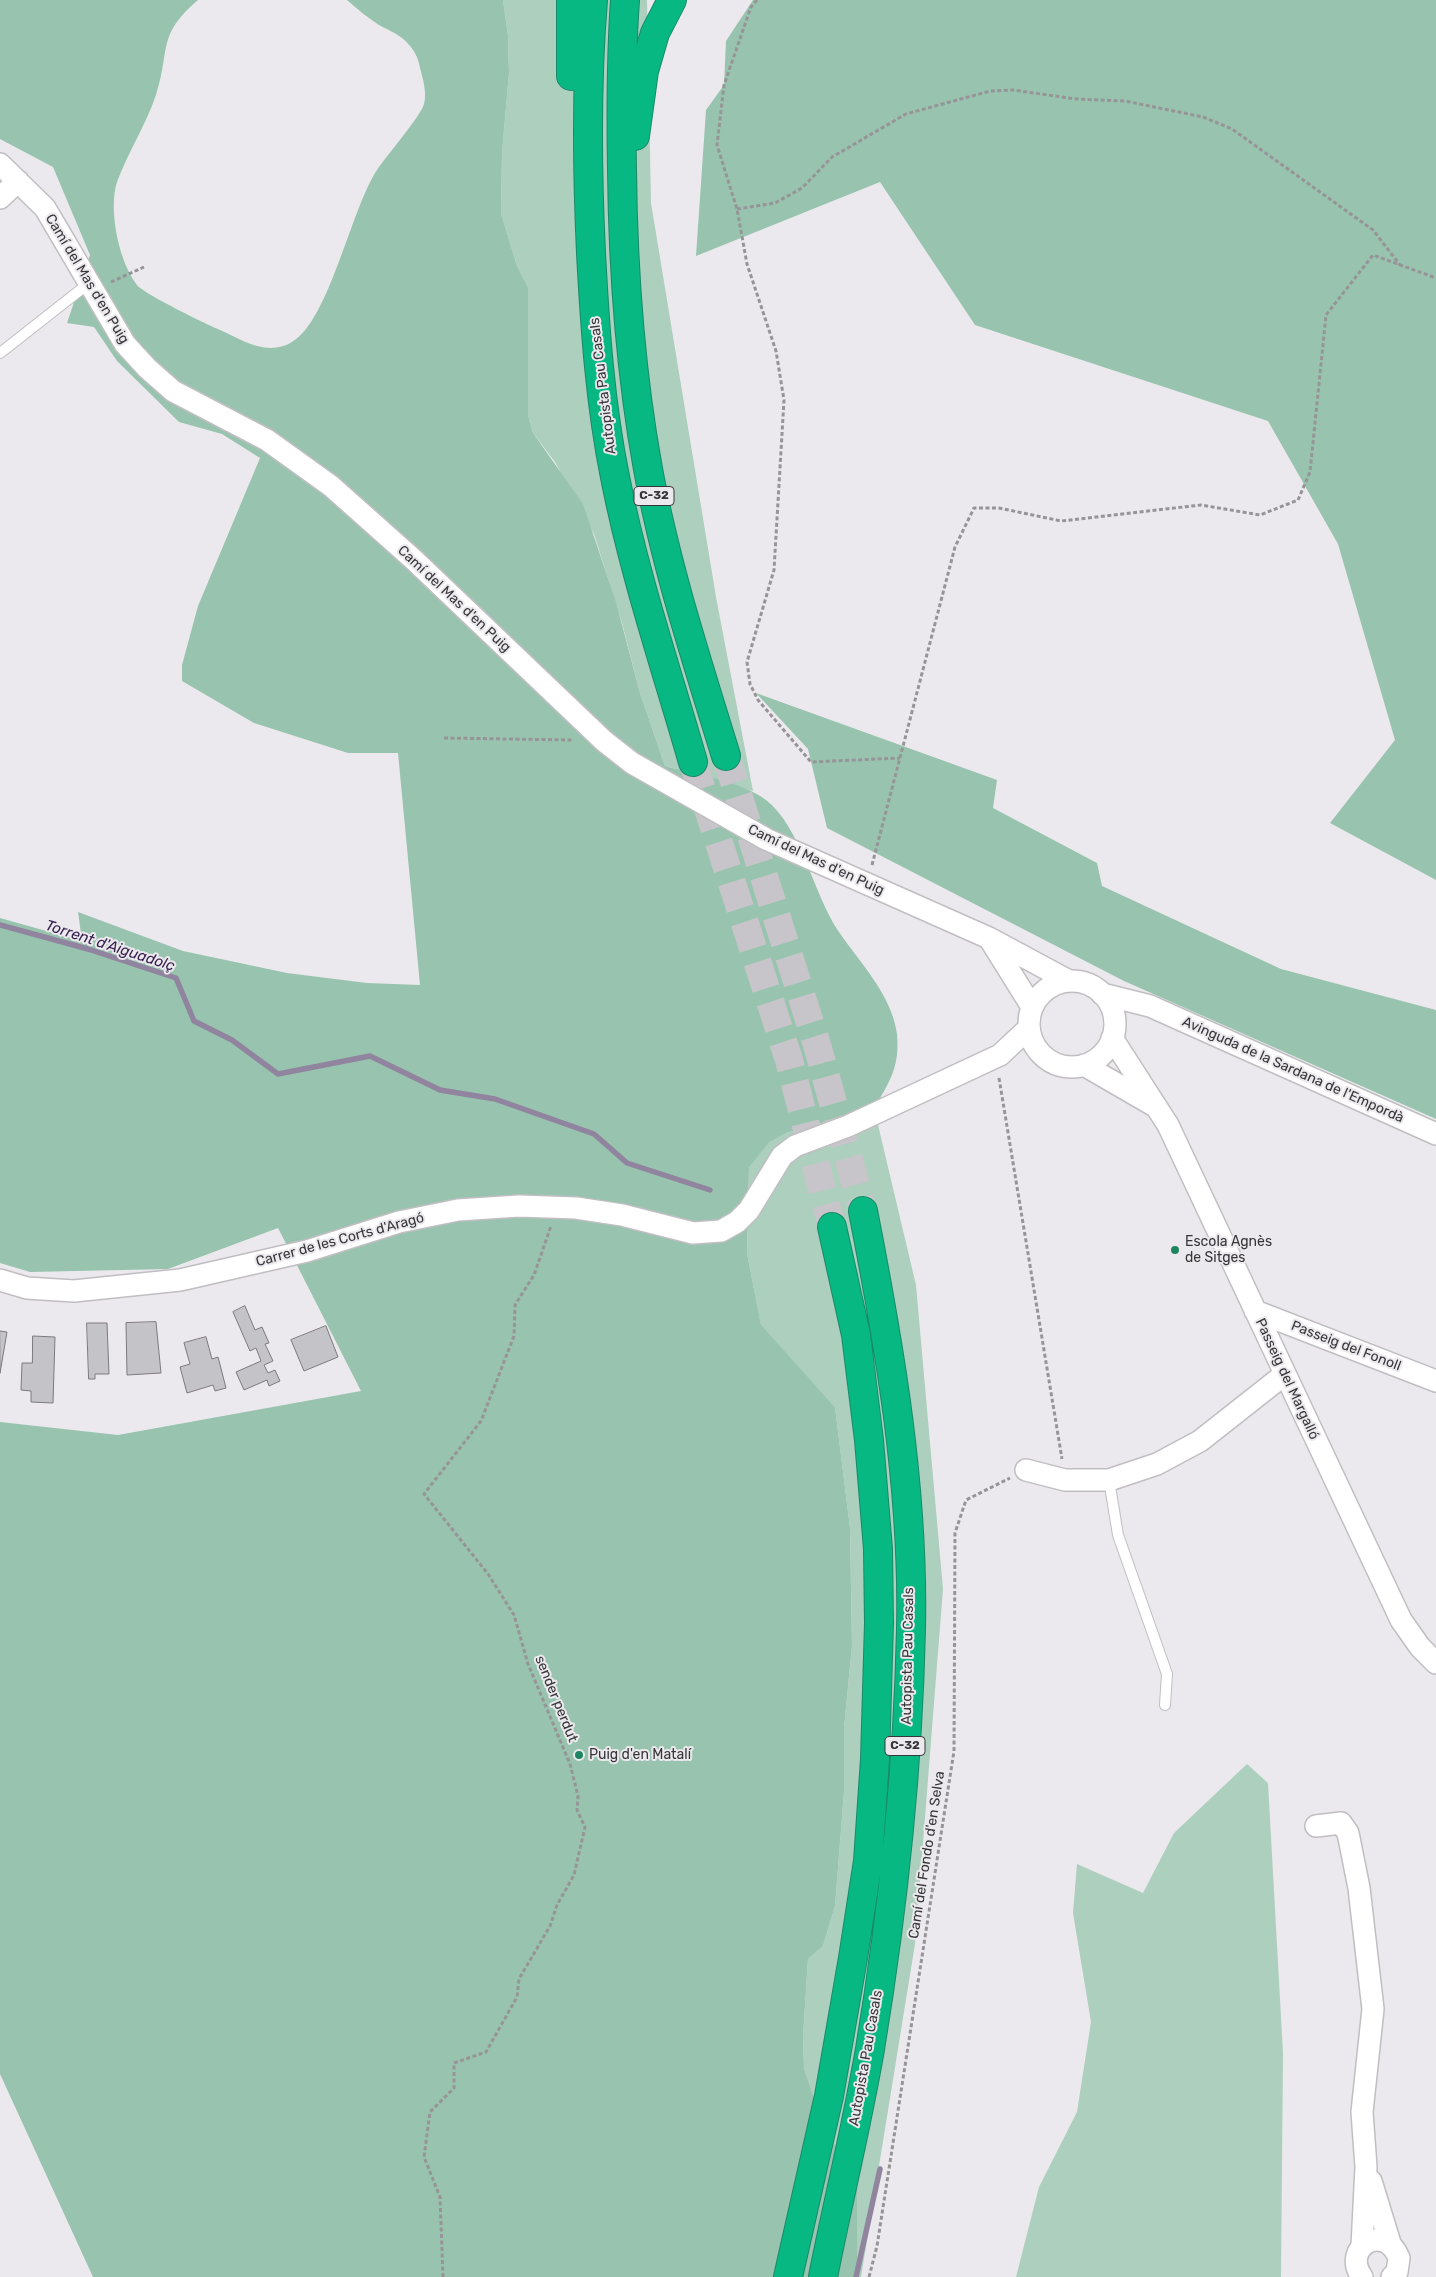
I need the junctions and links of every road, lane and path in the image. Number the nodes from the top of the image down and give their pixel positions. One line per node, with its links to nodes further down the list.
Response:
1 (571, 0): 15 (highway)
2 (593, 0): 15 (highway, Autopista Pau Casals / C-32)
3 (625, 0): 10 (highway, C-32)
4 (672, 0): 10 (highway)
5 (758, 0): 9 (path)
6 (0, 164): 7 (street, Camí del Mas d'en Puig)
7 (18, 181): 8 (street); 14 (street, Camí del Mas d'en Puig)
8 (0, 198)
9 (737, 210): 11 (path); 20 (path)
10 (623, 230): 19 (highway, C-32)
11 (1400, 265): 13 (path); 20 (path)
12 (144, 267): 14 (path)
13 (1436, 278)
14 (90, 287): 16 (lane); 18 (street, Camí del Mas d'en Puig)
15 (595, 330): 21 (highway, Autopista Pau Casals / C-32)
16 (0, 353)
17 (444, 738): 18 (path)
18 (604, 741): 22 (street, Camí del Mas d'en Puig)
19 (726, 756)
20 (900, 758): 22 (path)
21 (693, 762)
22 (867, 884): 23 (street, Camí del Mas d'en Puig)
23 (989, 938): 24 (street, Camí del Mas d'en Puig); 27 (street)
24 (1069, 981): 25 (street); 27 (street)
25 (1102, 994): 26 (street, Avinguda de la Sardana de l'Empordà); 29 (street)
26 (1150, 1006): 29 (street); 34 (street, Avinguda de la Sardana de l'Empordà)
27 (1032, 1007): 28 (street)
28 (1029, 1028): 30 (street); 31 (street)
29 (1113, 1029): 32 (street); 33 (street, Passeig del Margalló)
30 (1041, 1053): 31 (street); 32 (street)
31 (1000, 1055): 35 (street, Carrer de les Corts d'Aragó); 43 (path)
32 (1084, 1065): 33 (street)
33 (1159, 1108): 39 (street, Passeig del Margalló)
34 (1436, 1134)
35 (576, 1208): 38 (street, Carrer de les Corts d'Aragó); 52 (path, sender perdut)
36 (862, 1211): 54 (highway, Autopista Pau Casals / C-32)
37 (832, 1227): 53 (highway, C-32)
38 (0, 1280)
39 (1255, 1311): 40 (street, Passeig del Margalló); 41 (street, Passeig del Fonoll)
40 (1285, 1374): 44 (street); 45 (street, Passeig del Margalló)
41 (1436, 1381)
42 (1026, 1470): 43 (street); 55 (path, Camí del Fondo d'en Selva)
43 (1065, 1480): 44 (street)
44 (1109, 1480): 46 (lane)
45 (1436, 1662)
46 (1165, 1705)
47 (1316, 1826): 48 (street)
48 (1366, 2167): 49 (street); 50 (street)
49 (1362, 2246): 50 (street); 51 (street)
50 (1396, 2264)
51 (1357, 2274)
52 (443, 2277)
53 (788, 2277)
54 (822, 2277)
55 (869, 2277)

